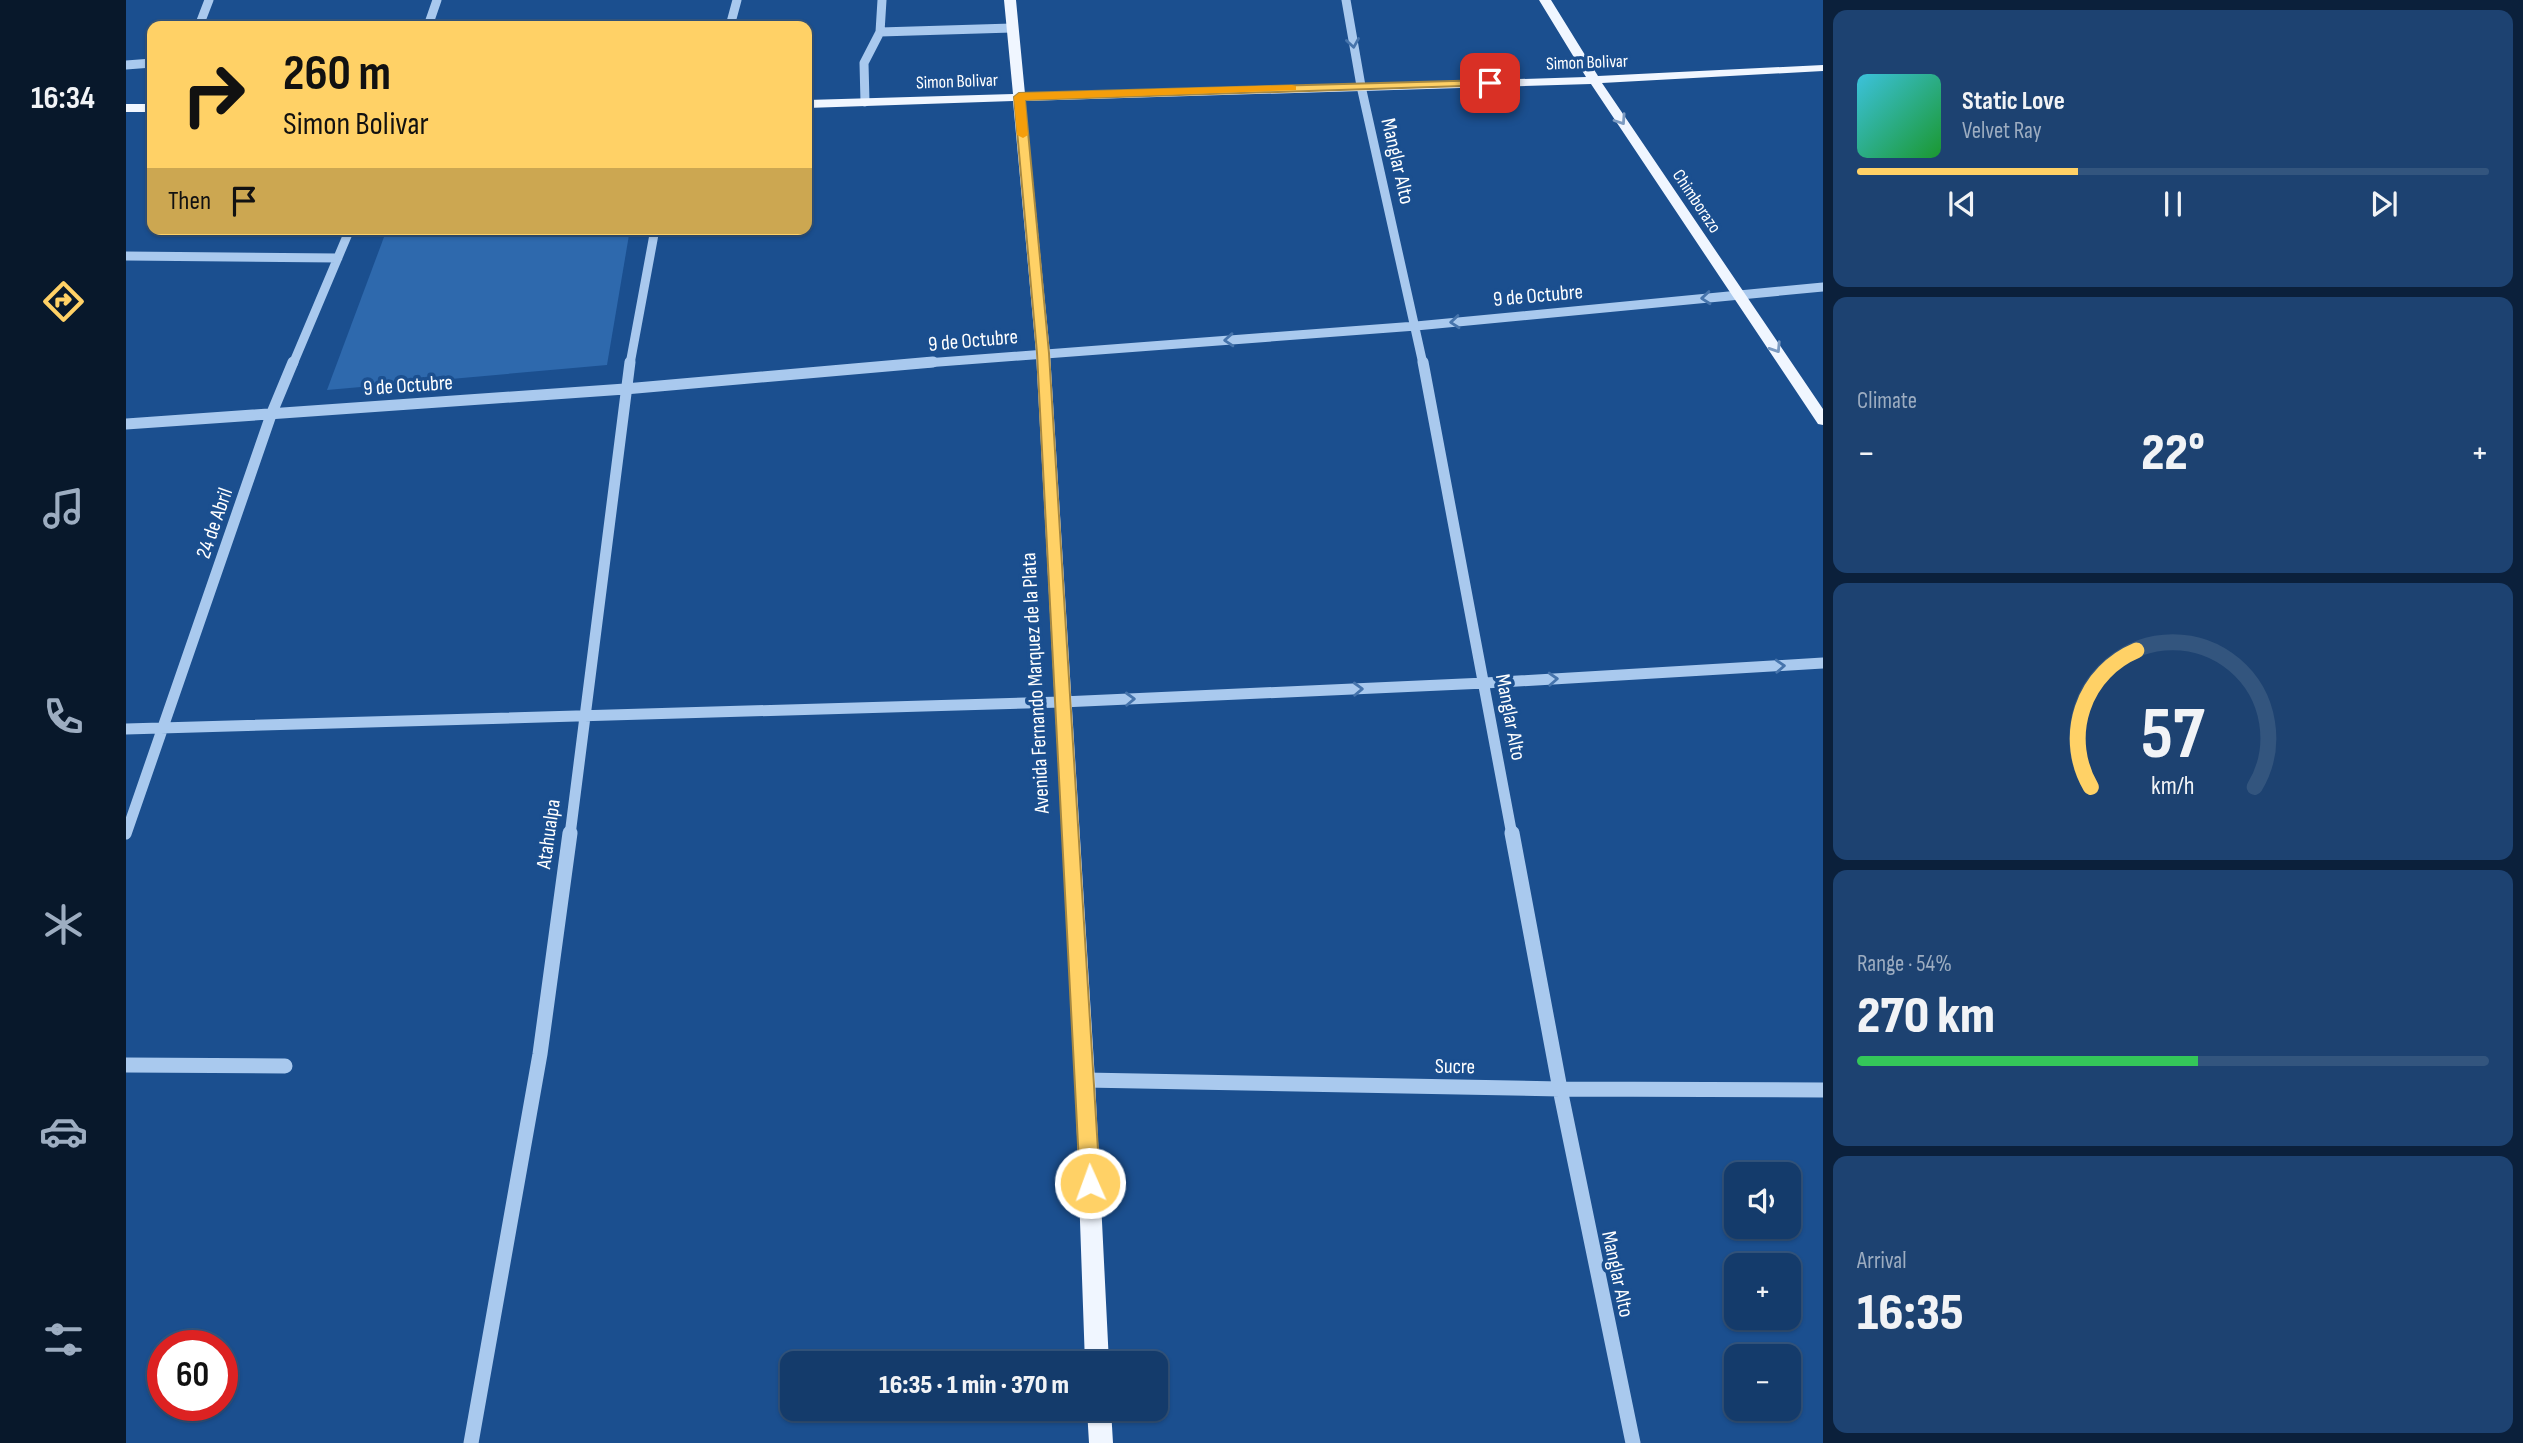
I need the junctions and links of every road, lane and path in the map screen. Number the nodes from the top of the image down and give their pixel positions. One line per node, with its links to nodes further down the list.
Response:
1 (209, 0): 8 (street)
2 (437, 0): 9 (street)
3 (737, 0): 10 (street)
4 (881, 0): 12 (street)
5 (1010, 0): 11 (main road, Avenida Fernando Marquez de la Plata)
6 (1346, 0): 17 (street, Manglar Alto, one-way to 17)
7 (1545, 0): 16 (main road, Chimborazo)
8 (201, 21)
9 (430, 21)
10 (731, 21)
11 (1012, 28): 12 (street); 18 (main road, Avenida Fernando Marquez de la Plata)
12 (880, 32): 19 (street)
13 (147, 63): 14 (street)
14 (126, 65)
15 (1823, 68): 16 (main road, Simon Bolivar)
16 (1594, 80): 17 (main road, Simon Bolivar); 28 (main road, Chimborazo, one-way to 28)
17 (1361, 86): 18 (main road, Simon Bolivar); 29 (street, Manglar Alto)
18 (1019, 97): 19 (main road, Simon Bolivar); 30 (main road, Avenida Fernando Marquez de la Plata)
19 (865, 102): 20 (main road, Simon Bolivar)
20 (812, 104)
21 (126, 108): 22 (main road)
22 (147, 108)
23 (348, 235): 26 (street, 24 de Abril)
24 (654, 235): 31 (street, Atahualpa)
25 (126, 256): 26 (street)
26 (338, 258): 32 (street, 24 de Abril)
27 (1823, 287): 28 (street, 9 de Octubre)
28 (1741, 295): 29 (street, 9 de Octubre, one-way to 29); 33 (main road, Chimborazo, one-way to 33)
29 (1416, 326): 30 (street, 9 de Octubre, one-way to 30); 36 (street, Manglar Alto)
30 (1043, 353): 31 (street, 9 de Octubre); 37 (main road, Avenida Fernando Marquez de la Plata)
31 (625, 389): 32 (street, 9 de Octubre); 38 (street, Atahualpa)
32 (271, 415): 34 (street, 9 de Octubre); 39 (street, 24 de Abril)
33 (1823, 420)
34 (126, 424)
35 (1823, 663): 36 (street, one-way to 35)
36 (1485, 683): 37 (street, one-way to 36); 45 (street, Manglar Alto)
37 (1062, 702): 38 (street); 44 (main road, Avenida Fernando Marquez de la Plata)
38 (586, 713): 39 (street); 49 (street, Atahualpa)
39 (164, 727): 40 (street); 41 (street, 24 de Abril)
40 (126, 729)
41 (126, 834)
42 (126, 1065): 43 (street)
43 (285, 1066)
44 (1085, 1080): 45 (street, Sucre); 47 (main road, Avenida Fernando Marquez de la Plata)
45 (1560, 1089): 46 (street, Sucre); 51 (street, Manglar Alto)
46 (1823, 1090)
47 (1096, 1351)
48 (1100, 1421): 50 (main road)
49 (471, 1443)
50 (1101, 1443)
51 (1633, 1443)

